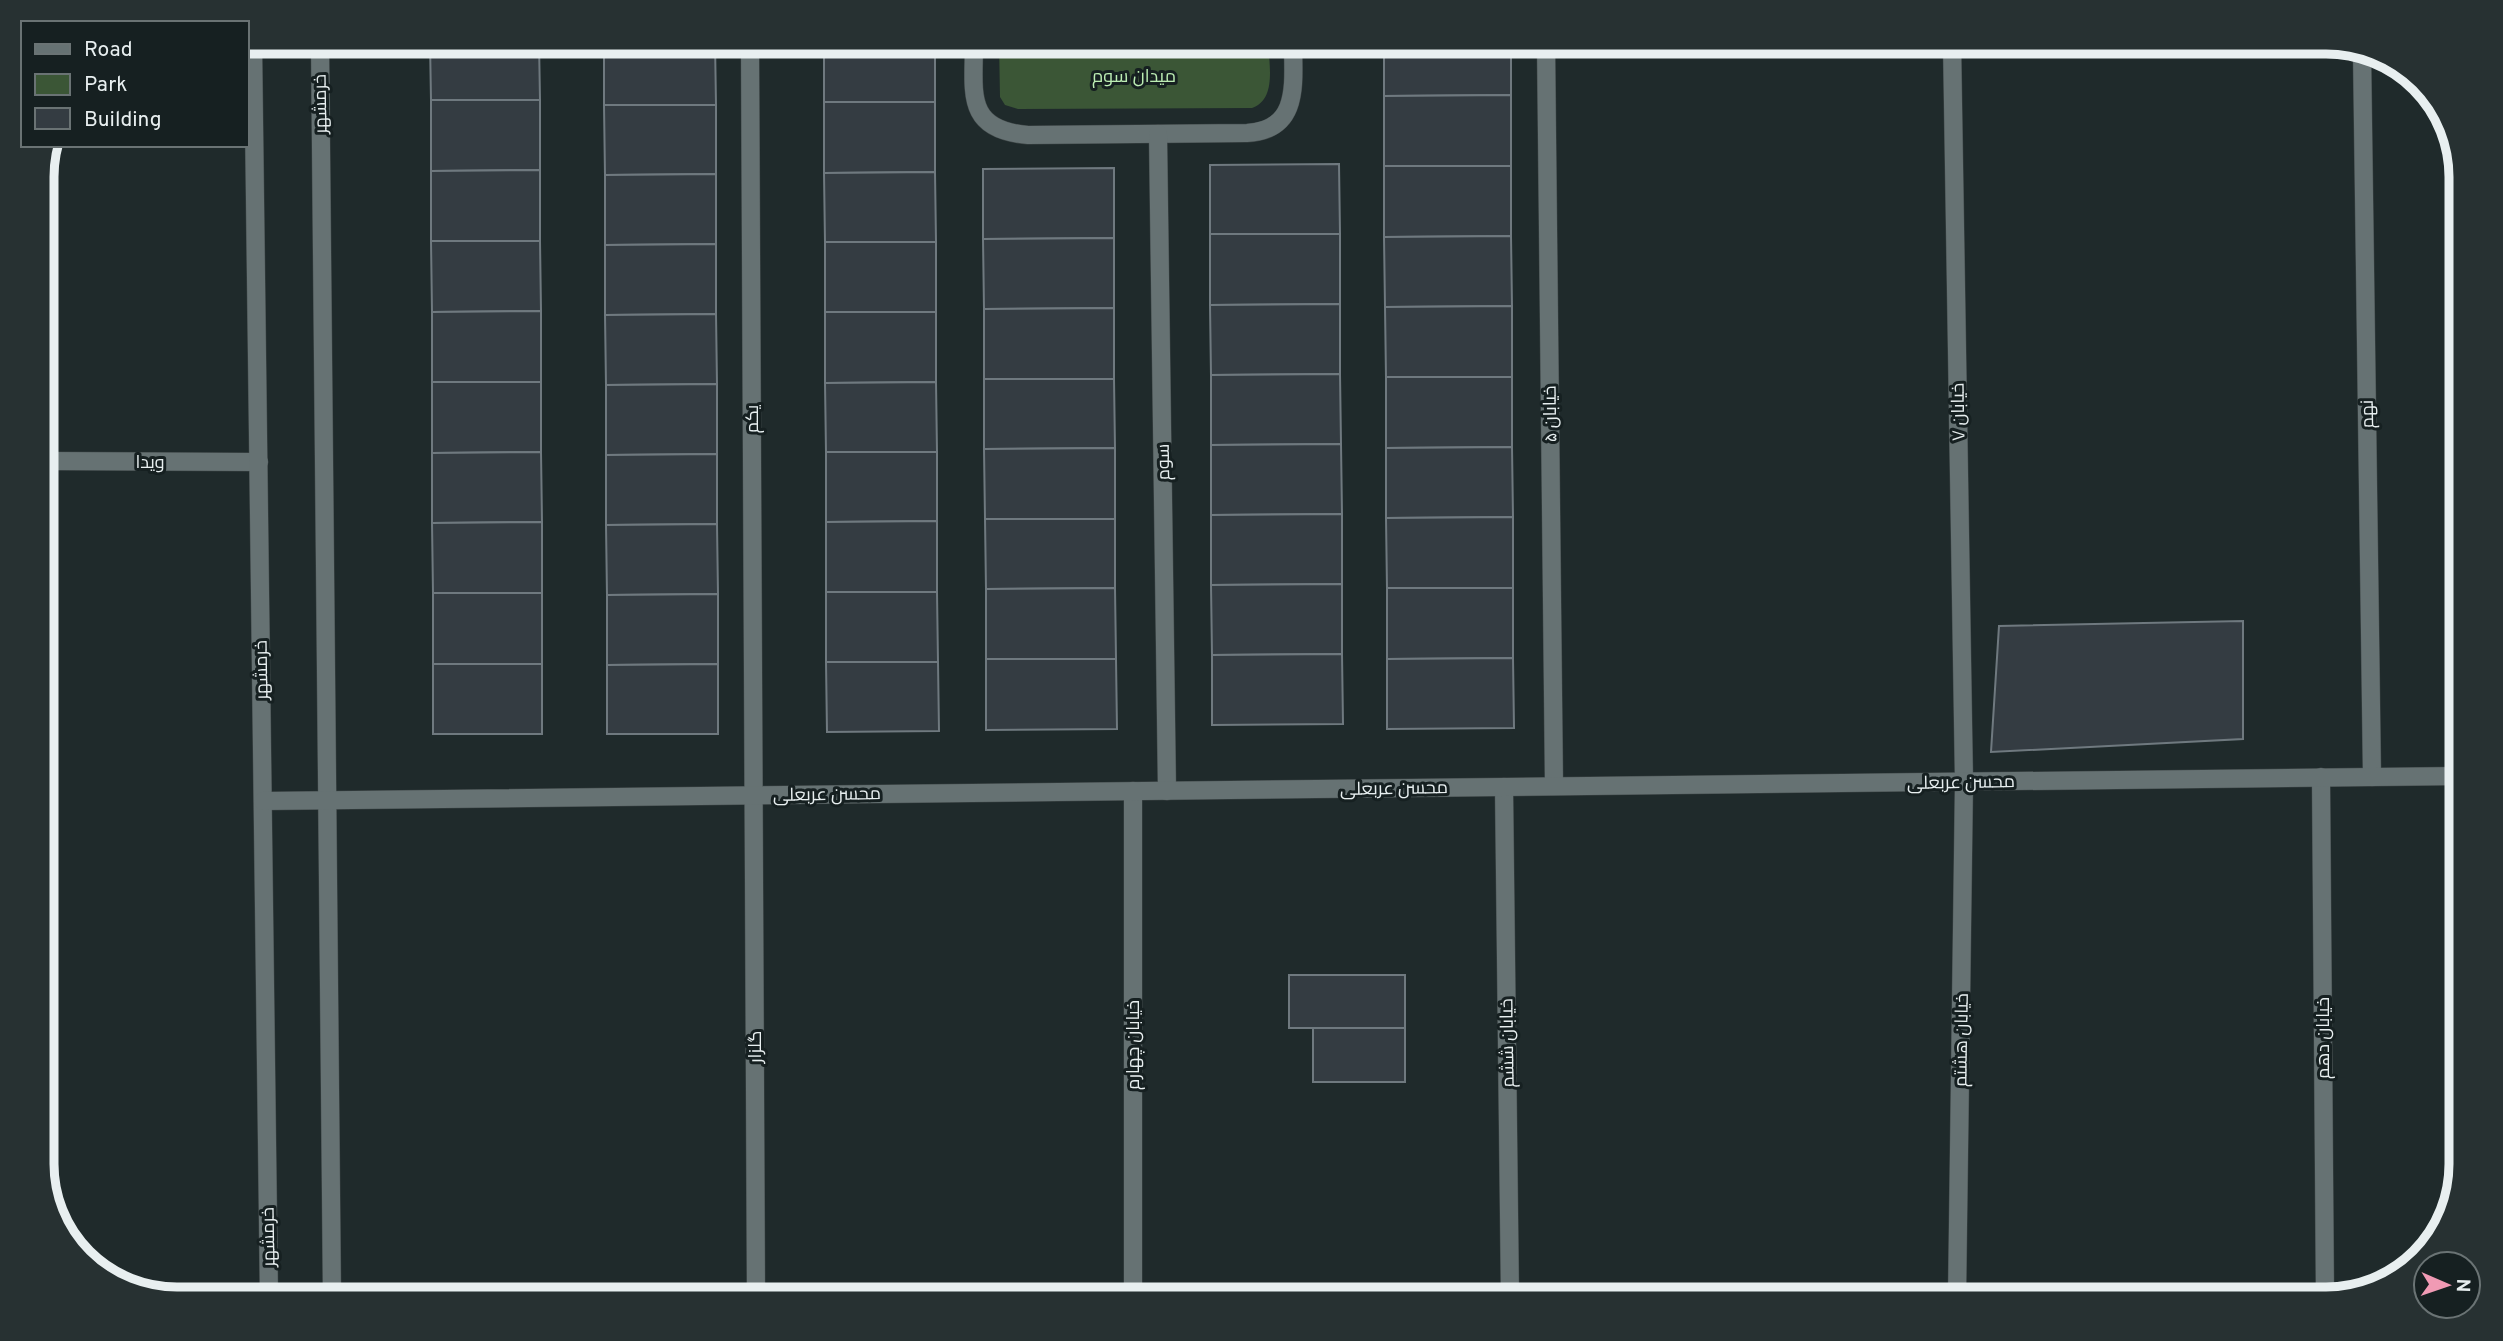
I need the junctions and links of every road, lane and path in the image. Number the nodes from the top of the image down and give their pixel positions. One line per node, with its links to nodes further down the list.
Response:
1 (1293, 54): 9 (street)
2 (1546, 54): 16 (street, خیابان ۵)
3 (1952, 54): 15 (street, خیابان ۷)
4 (253, 55): 11 (street, خرمشهر)
5 (320, 55): 21 (street, خرمشهر)
6 (750, 55): 20 (street, یکم)
7 (974, 55): 9 (street)
8 (2362, 60): 14 (street, نهم)
9 (1158, 134): 18 (street, سوم)
10 (55, 461): 11 (street, ویدا)
11 (259, 462): 22 (street, خرمشهر)
12 (2449, 776): 14 (street, محسن عربعلی)
13 (2320, 777): 14 (street, محسن عربعلی); 15 (street, محسن عربعلی); 29 (street, خیابان دهم)
14 (2372, 777)
15 (1964, 782): 16 (street, محسن عربعلی); 28 (street, خیابان هشتم)
16 (1554, 786): 17 (street, محسن عربعلی)
17 (1504, 787): 18 (street, محسن عربعلی); 27 (street, خیابان ششم)
18 (1167, 790): 19 (street, محسن عربعلی)
19 (1133, 791): 20 (street, محسن عربعلی); 26 (street, خیابان چهارم)
20 (754, 795): 21 (street, محسن عربعلی); 25 (street, گلزار)
21 (328, 800): 22 (street, محسن عربعلی); 24 (street, خرمشهر)
22 (263, 801): 23 (street, خرمشهر)
23 (269, 1287)
24 (332, 1287)
25 (756, 1287)
26 (1133, 1287)
27 (1510, 1287)
28 (1958, 1287)
29 (2325, 1287)

